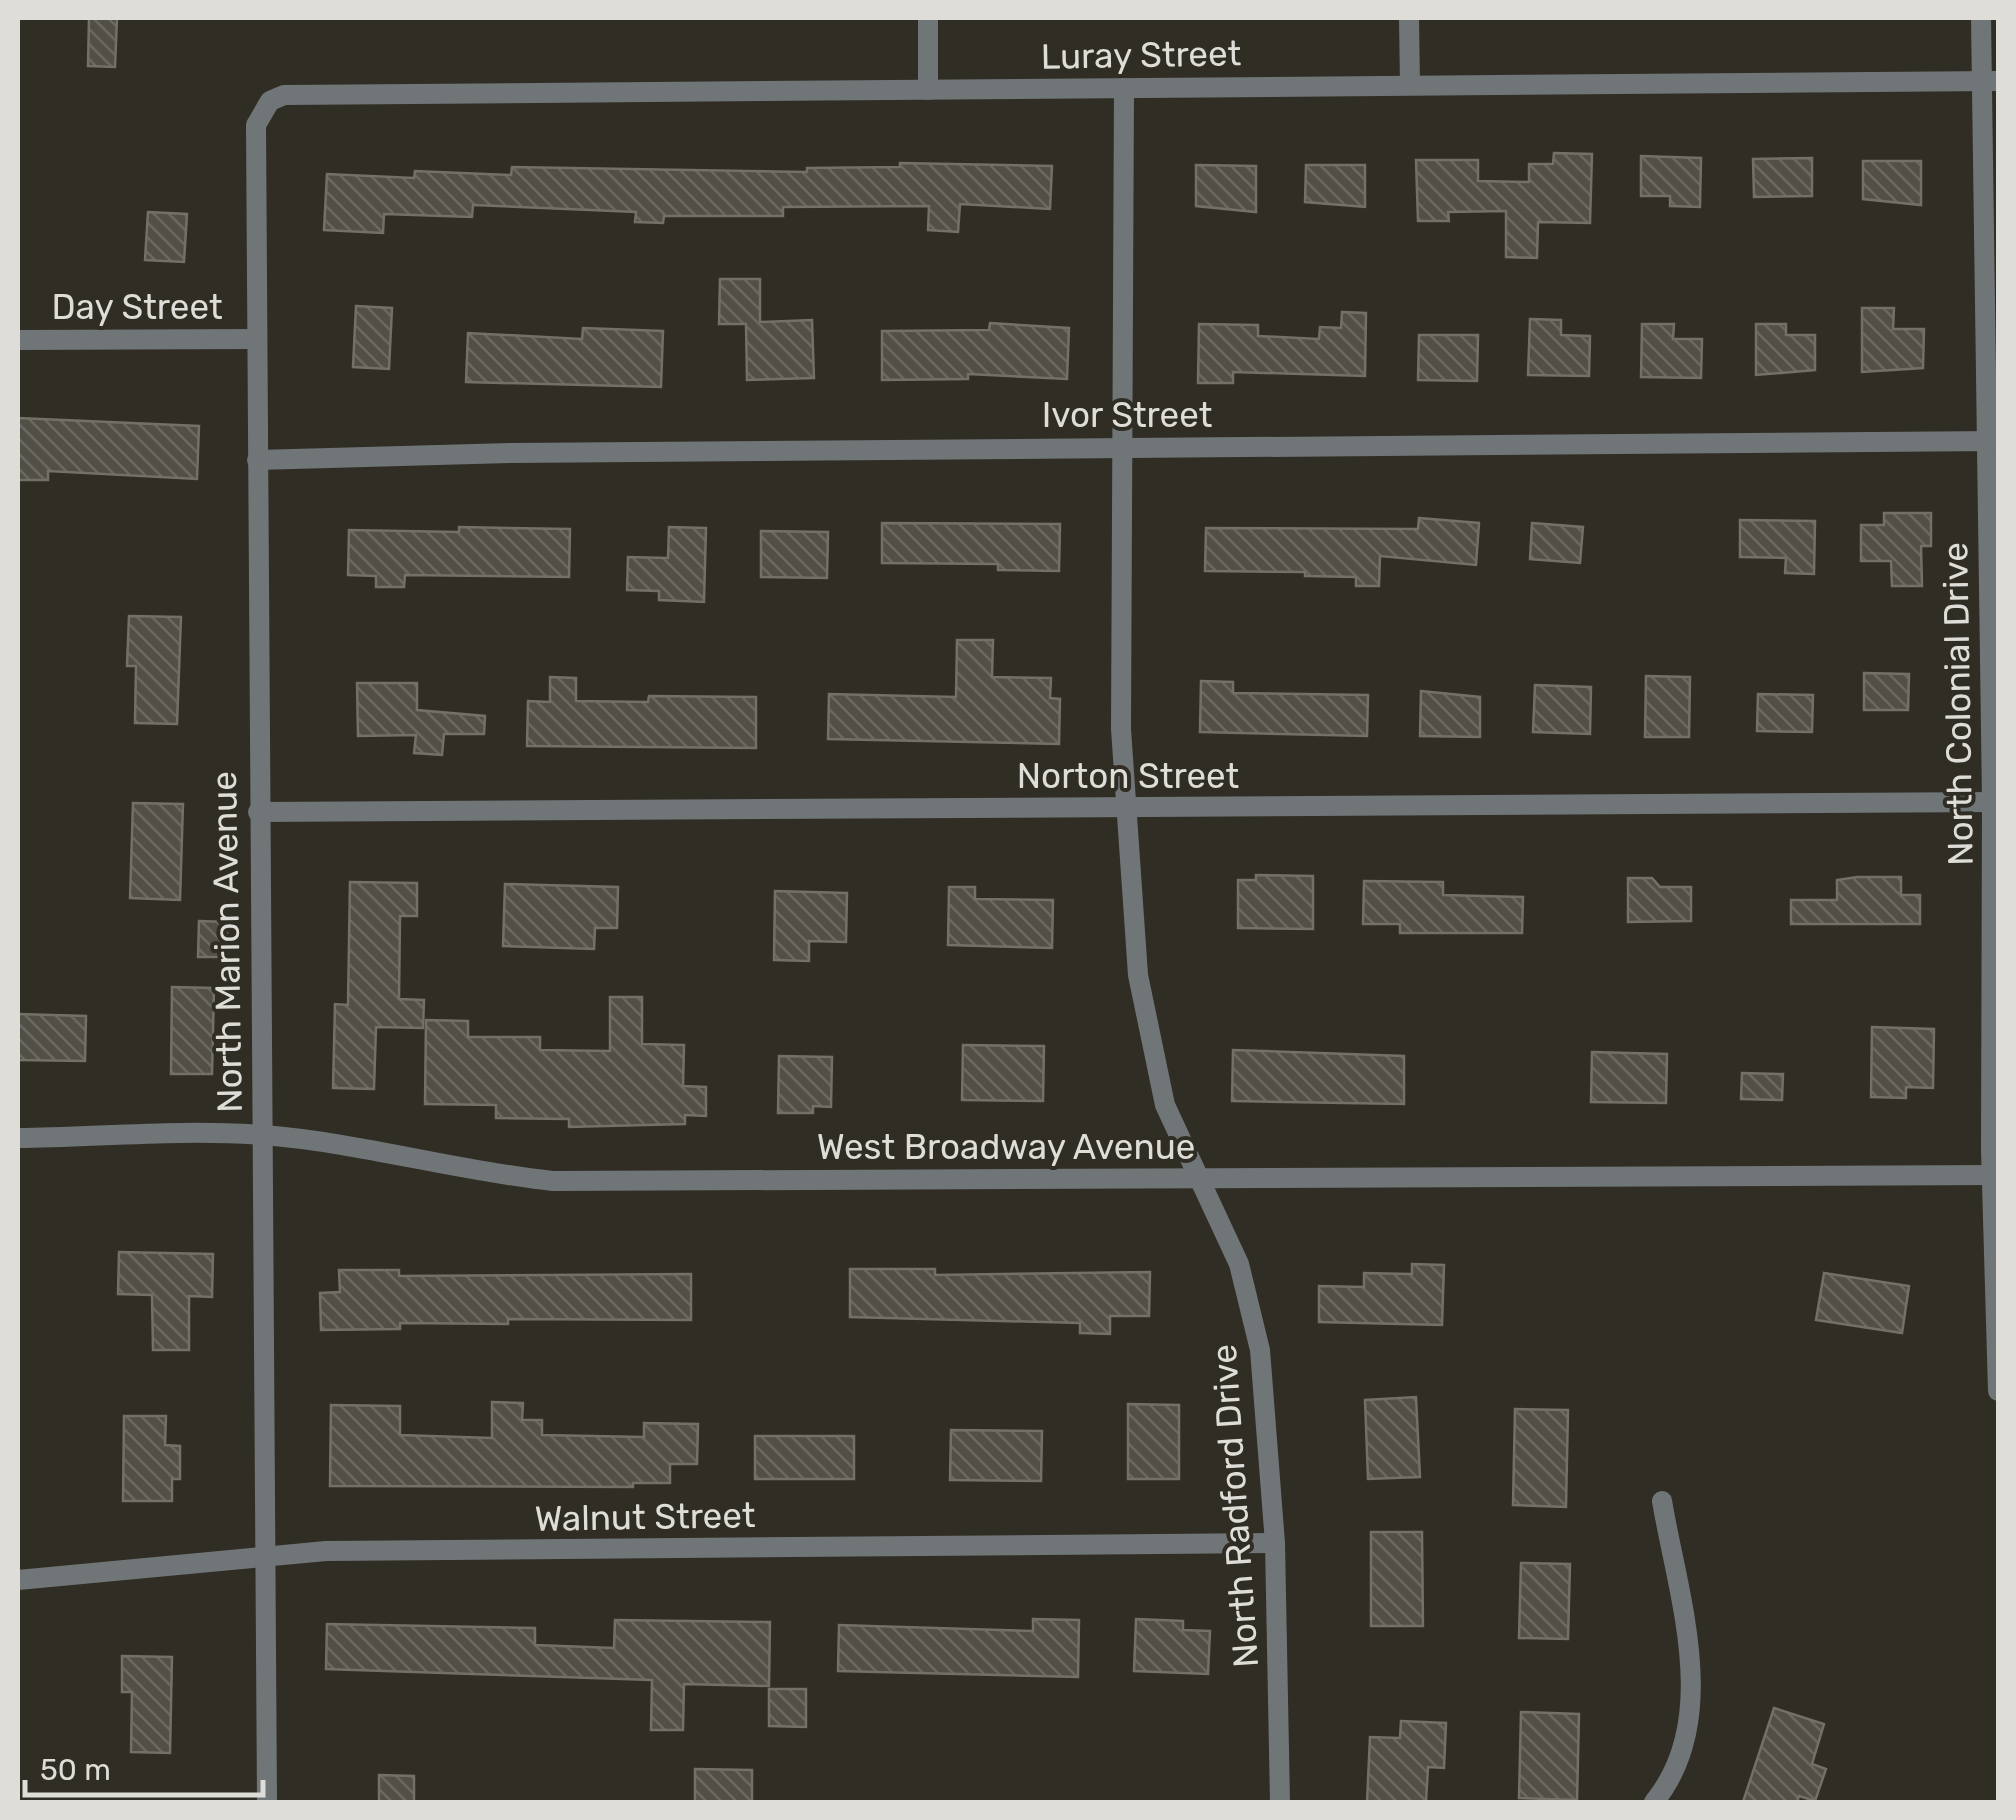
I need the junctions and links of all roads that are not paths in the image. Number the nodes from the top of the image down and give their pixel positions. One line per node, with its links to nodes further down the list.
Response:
1 (928, 18): 7 (street)
2 (1409, 18): 5 (street)
3 (1981, 18): 4 (street, North Colonial Drive)
4 (1991, 81): 5 (street, Luray Street); 11 (street, North Colonial Drive)
5 (1410, 86): 6 (street, Luray Street)
6 (1124, 88): 7 (street, Luray Street); 12 (street, North Radford Drive)
7 (928, 90): 8 (street, Luray Street)
8 (284, 96): 9 (street, North Marion Avenue)
9 (257, 339): 10 (street, Day Street); 13 (street, North Marion Avenue)
10 (18, 340)
11 (1993, 442): 12 (street, Ivor Street); 14 (street, North Colonial Drive)
12 (1122, 448): 13 (street, Ivor Street); 15 (street, North Radford Drive)
13 (257, 460): 16 (street, North Marion Avenue)
14 (1996, 802): 15 (street, Norton Street); 19 (street, North Colonial Drive)
15 (1125, 809): 16 (street, Norton Street); 20 (street, North Radford Drive)
16 (258, 812): 17 (street, North Marion Avenue)
17 (261, 1135): 18 (street, West Broadway Avenue); 20 (street, West Broadway Avenue); 24 (street, North Marion Avenue)
18 (18, 1138)
19 (1995, 1175): 20 (street, West Broadway Avenue); 21 (street, North Colonial Drive)
20 (1199, 1179): 23 (street, North Radford Drive)
21 (1998, 1390)
22 (1662, 1500): 28 (street)
23 (1275, 1544): 24 (street, Walnut Street); 27 (street, North Radford Drive)
24 (264, 1554): 25 (street, Walnut Street); 26 (street, North Marion Avenue)
25 (18, 1580)
26 (267, 1802)
27 (1280, 1802)
28 (1654, 1802)

